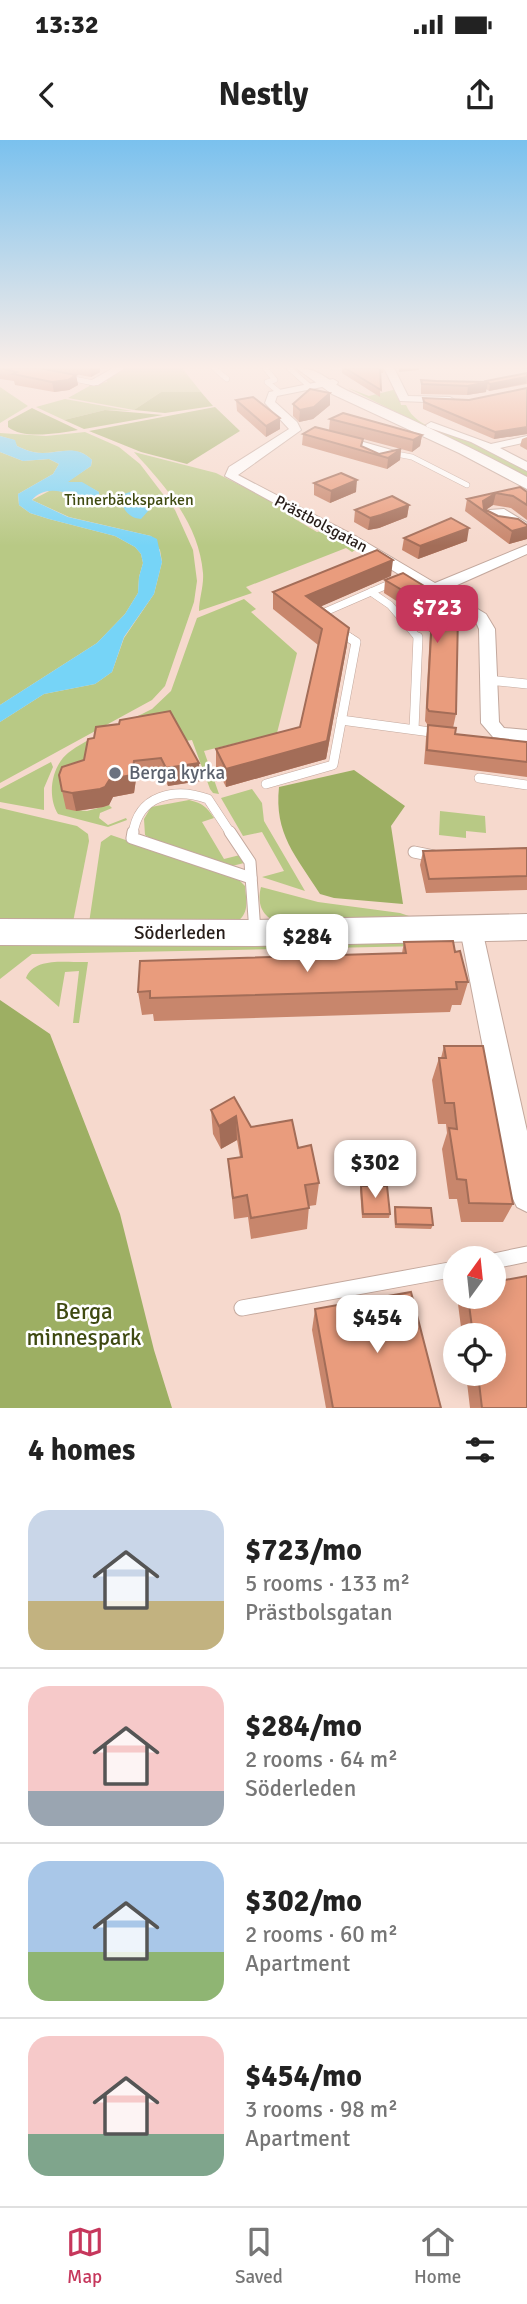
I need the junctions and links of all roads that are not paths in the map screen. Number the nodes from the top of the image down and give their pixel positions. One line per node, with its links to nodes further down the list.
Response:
1 (294, 427): 4 (street); 13 (street, Prästbolsgatan)
2 (415, 427): 10 (main road)
3 (436, 427): 7 (street)
4 (307, 430)
5 (330, 436): 8 (street)
6 (527, 439): 7 (street)
7 (491, 447): 9 (street)
8 (391, 453): 11 (lane)
9 (527, 467)
10 (527, 484)
11 (467, 485)
12 (527, 549): 14 (street)
13 (411, 575): 14 (street, Prästbolsgatan); 15 (lane)
14 (435, 589): 16 (street, Prästbolsgatan)
15 (371, 592): 18 (lane); 19 (lane)
16 (488, 680): 17 (lane); 21 (street, Prästbolsgatan)
17 (527, 684)
18 (341, 720): 19 (lane); 23 (lane)
19 (414, 729): 20 (lane)
20 (455, 735)
21 (527, 736)
22 (479, 778): 24 (lane)
23 (266, 784)
24 (527, 785)
25 (414, 852): 26 (lane)
26 (447, 856)
27 (251, 878): 27 (lane); 31 (lane)
28 (527, 927): 29 (main road, Söderleden)
29 (471, 929): 31 (main road, Söderleden); 32 (street)
30 (0, 932): 31 (main road, Söderleden)
31 (255, 933)
32 (527, 1197)
33 (527, 1254): 34 (lane)
34 (506, 1258)
35 (443, 1271): 36 (lane)
36 (242, 1308)

